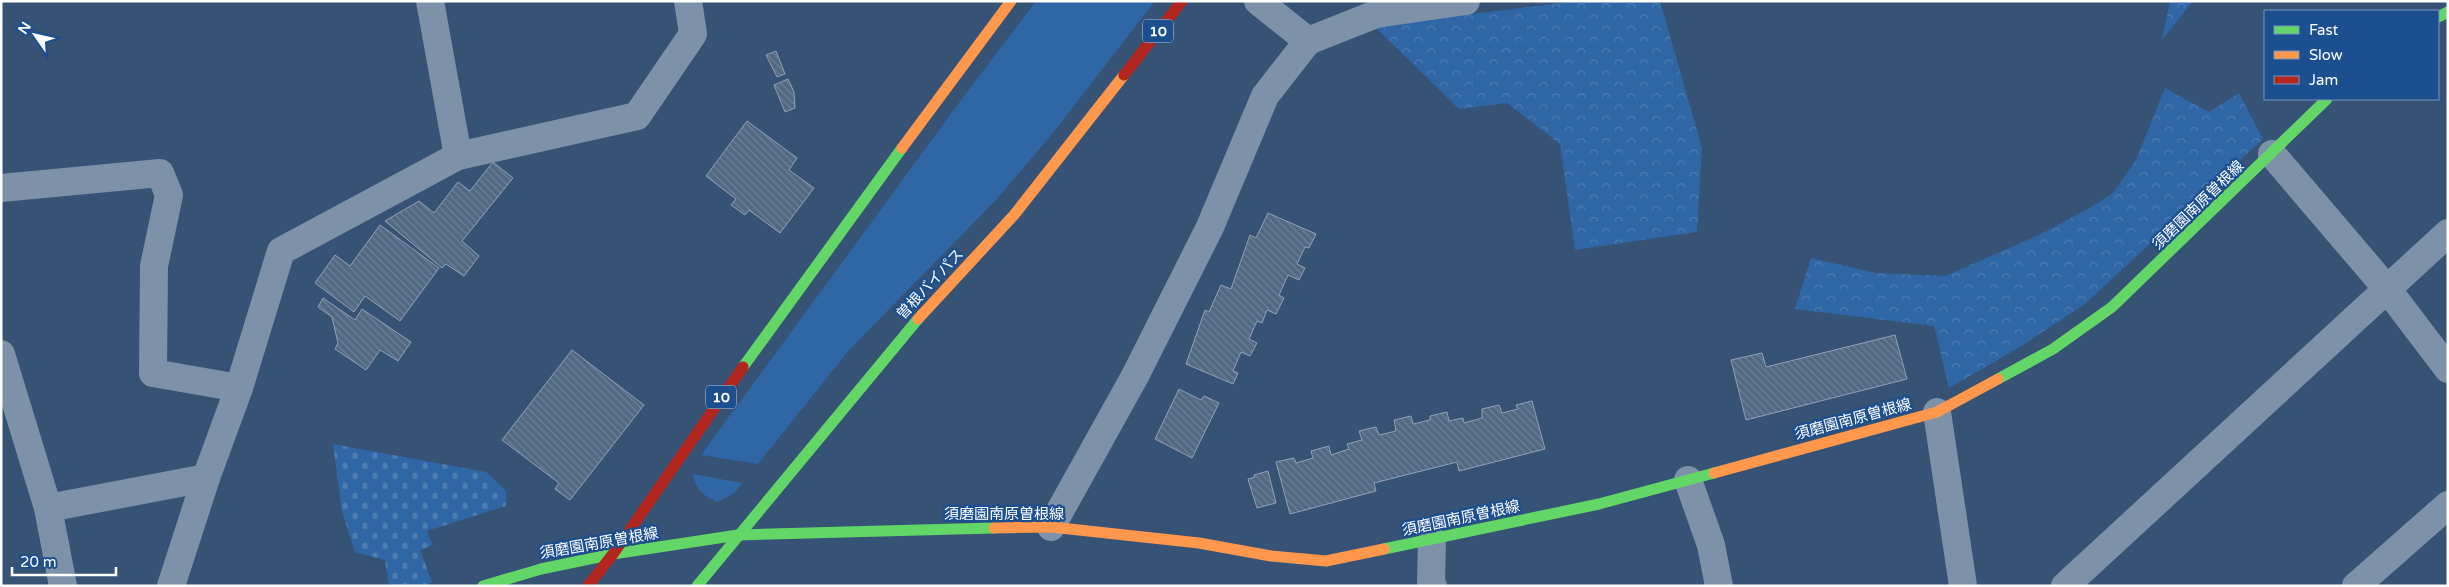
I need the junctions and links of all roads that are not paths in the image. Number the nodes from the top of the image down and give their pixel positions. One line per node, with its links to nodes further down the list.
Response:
1 (430, 1): 10 (street)
2 (688, 1): 10 (street)
3 (1011, 1): 25 (main road, 10)
4 (1182, 1): 23 (main road, 曽根バイパス / 10)
5 (1258, 1): 7 (street)
6 (1466, 1): 7 (street)
7 (1308, 41): 22 (street)
8 (2326, 100): 9 (main road, 須磨園南原曽根線)
9 (2272, 154): 13 (street); 17 (main road, 須磨園南原曽根線)
10 (458, 156): 16 (street)
11 (1, 188): 16 (street)
12 (2448, 233): 13 (street)
13 (2388, 290): 15 (street); 34 (street)
14 (1, 354): 21 (street)
15 (2448, 369)
16 (239, 388): 18 (street)
17 (1937, 412): 19 (main road, 須磨園南原曽根線); 33 (street)
18 (206, 478): 21 (street); 27 (street)
19 (1688, 480): 24 (main road, 須磨園南原曽根線); 32 (street)
20 (2448, 505): 35 (street)
21 (48, 508): 26 (street)
22 (1051, 527): 23 (main road, 須磨園南原曽根線); 24 (main road, 須磨園南原曽根線)
23 (738, 535): 25 (main road, 須磨園南原曽根線); 30 (main road, 曽根バイパス / 10)
24 (1432, 540): 31 (street)
25 (613, 554): 28 (main road, 須磨園南原曽根線); 29 (main road, 10)
26 (62, 586)
27 (170, 586)
28 (483, 586)
29 (588, 586)
30 (697, 586)
31 (1433, 586)
32 (1719, 586)
33 (1963, 586)
34 (2065, 586)
35 (2356, 586)

